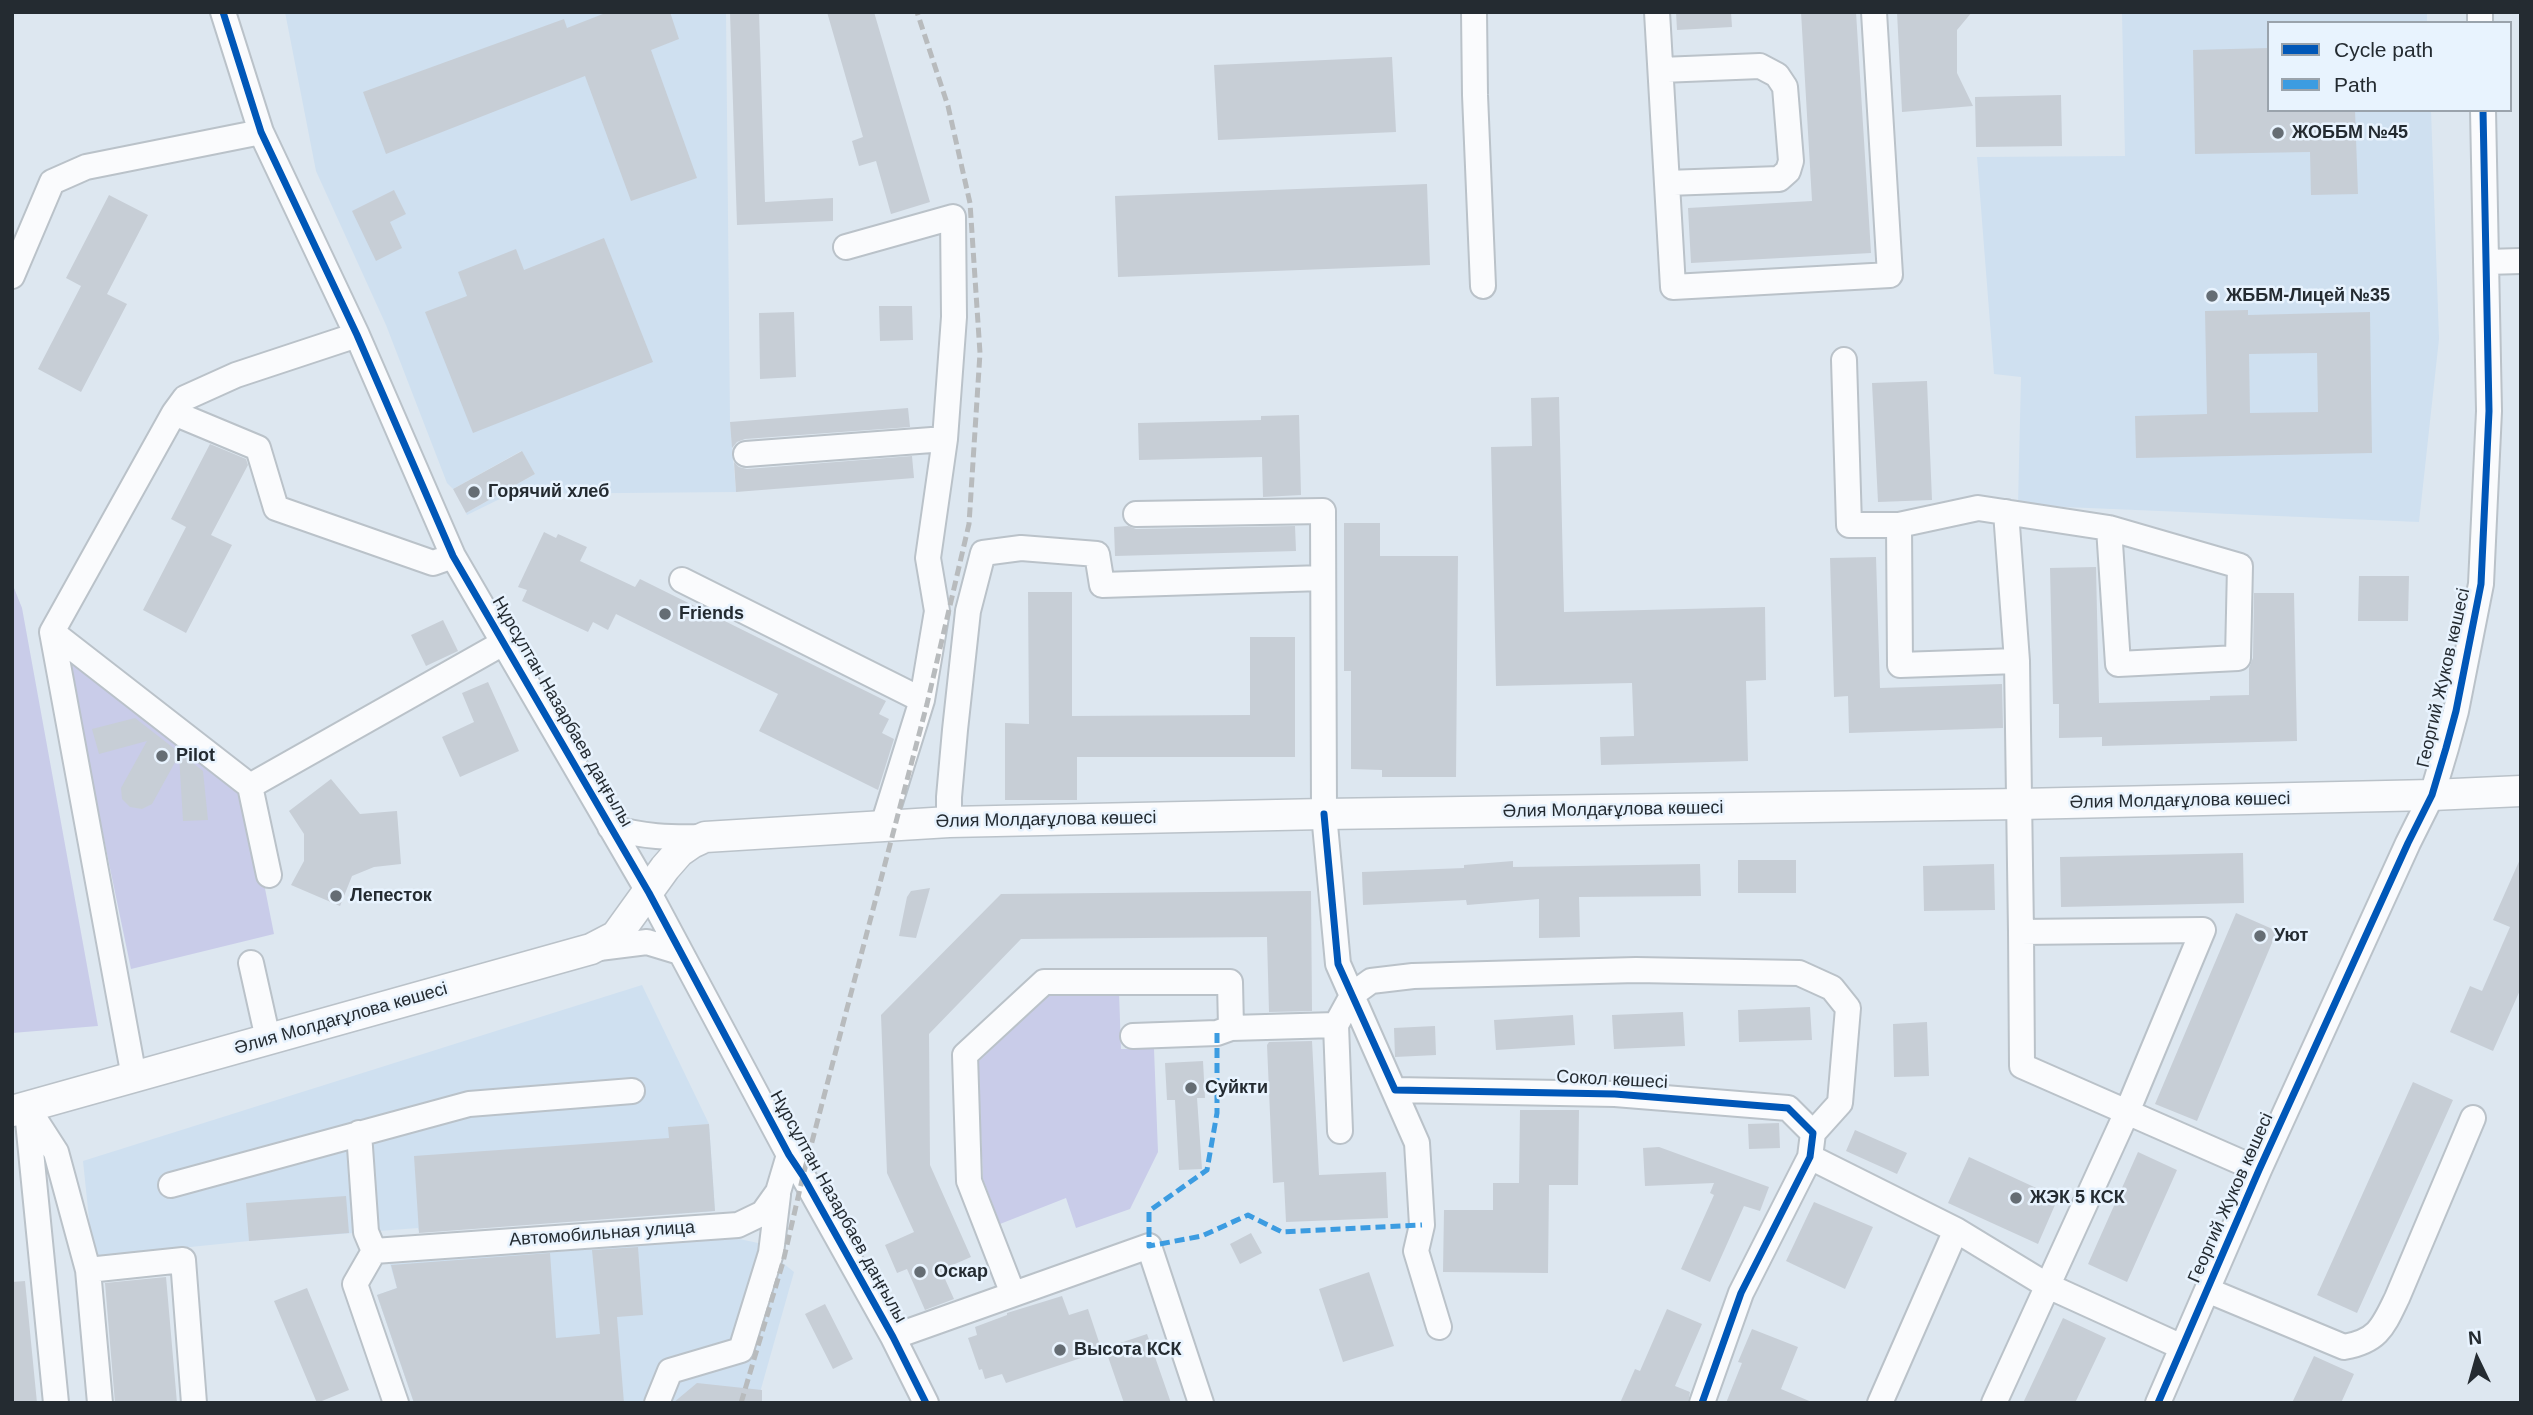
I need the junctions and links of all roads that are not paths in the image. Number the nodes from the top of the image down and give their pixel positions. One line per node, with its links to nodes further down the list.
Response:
1 (223, 12): 7 (street, Нұрсұлтан Назарбаев даңғылы)
2 (1474, 12): 13 (street)
3 (1657, 12): 5 (street)
4 (1874, 12): 8 (street)
5 (1661, 70): 8 (street); 8 (street)
6 (2483, 112): 11 (street, Георгий Жуков көшесі)
7 (261, 132): 12 (street); 14 (street, Нұрсұлтан Назарбаев даңғылы)
8 (1667, 183)
9 (846, 247): 17 (street)
10 (2521, 261): 11 (street)
11 (2486, 262): 32 (street, Георгий Жуков көшесі)
12 (12, 276)
13 (1483, 286)
14 (357, 335): 16 (street); 23 (street, Нұрсұлтан Назарбаев даңғылы)
15 (1844, 360): 21 (street)
16 (174, 413): 23 (street); 26 (street)
17 (945, 439): 18 (street); 29 (street)
18 (746, 454)
19 (2006, 512): 21 (street); 22 (street); 28 (street)
20 (1136, 514): 24 (street)
21 (1899, 525): 28 (street)
22 (2109, 528): 22 (street)
23 (453, 556): 27 (street, Нұрсұлтан Назарбаев даңғылы)
24 (1323, 578): 34 (street); 35 (street)
25 (682, 580): 29 (street)
26 (52, 632): 30 (street); 50 (street)
27 (503, 643): 30 (street); 37 (street, Нұрсұлтан Назарбаев даңғылы)
28 (2017, 661): 33 (street)
29 (922, 700): 36 (street)
30 (250, 786): 39 (street)
31 (2521, 791): 32 (main road, Әлия Молдағұлова көшесі)
32 (2432, 795): 33 (main road, Әлия Молдағұлова көшесі); 60 (street, Георгий Жуков көшесі)
33 (2020, 804): 34 (main road, Әлия Молдағұлова көшесі); 41 (street)
34 (1324, 814): 35 (main road, Әлия Молдағұлова көшесі); 45 (street)
35 (949, 822): 36 (main road, Әлия Молдағұлова көшесі)
36 (883, 825): 38 (main road, Әлия Молдағұлова көшесі)
37 (610, 827): 38 (street); 40 (street, Нұрсұлтан Назарбаев даңғылы)
38 (705, 837): 40 (main road, Әлия Молдағұлова көшесі)
39 (269, 874)
40 (649, 893): 42 (main road, Әлия Молдағұлова көшесі); 43 (street, Нұрсұлтан Назарбаев даңғылы)
41 (2021, 932): 54 (street); 54 (street)
42 (591, 949): 43 (street); 49 (main road, Әлия Молдағұлова көшесі)
43 (680, 951): 59 (street, Нұрсұлтан Назарбаев даңғылы)
44 (251, 963): 49 (street)
45 (1353, 994): 46 (street); 51 (street); 58 (street)
46 (1336, 1024): 47 (street); 56 (street)
47 (1231, 1028): 48 (street); 68 (street)
48 (1133, 1036)
49 (268, 1040): 50 (main road, Әлия Молдағұлова көшесі)
50 (134, 1077): 53 (main road, Әлия Молдағұлова көшесі)
51 (1395, 1090): 58 (street, Сокол көшесі); 69 (street)
52 (632, 1091): 57 (street)
53 (20, 1109): 65 (street); 72 (street)
54 (2127, 1112): 60 (street); 66 (street)
55 (2473, 1118): 67 (street)
56 (1340, 1131)
57 (359, 1133): 61 (street); 64 (street)
58 (1811, 1145): 63 (street, Сокол көшесі); 79 (street)
59 (789, 1155): 62 (street, Автомобильная улица); 70 (street, Нұрсұлтан Назарбаев даңғылы)
60 (2259, 1170): 67 (street, Георгий Жуков көшесі)
61 (171, 1185)
62 (778, 1192): 64 (street, Автомобильная улица); 76 (street)
63 (1956, 1230): 66 (street, Сокол көшесі); 80 (street)
64 (374, 1251): 75 (street)
65 (88, 1270): 73 (street); 74 (street)
66 (2048, 1286): 71 (street, Сокол көшесі); 81 (street)
67 (2207, 1290): 71 (street, Георгий Жуков көшесі)
68 (1013, 1294): 70 (street); 78 (street)
69 (1439, 1326)
70 (893, 1337): 77 (street, Нұрсұлтан Назарбаев даңғылы)
71 (2182, 1348): 82 (street, Георгий Жуков көшесі)
72 (56, 1403)
73 (100, 1403)
74 (194, 1403)
75 (396, 1403)
76 (657, 1403)
77 (926, 1403)
78 (1201, 1403)
79 (1702, 1403)
80 (1880, 1403)
81 (1994, 1403)
82 (2158, 1403)

